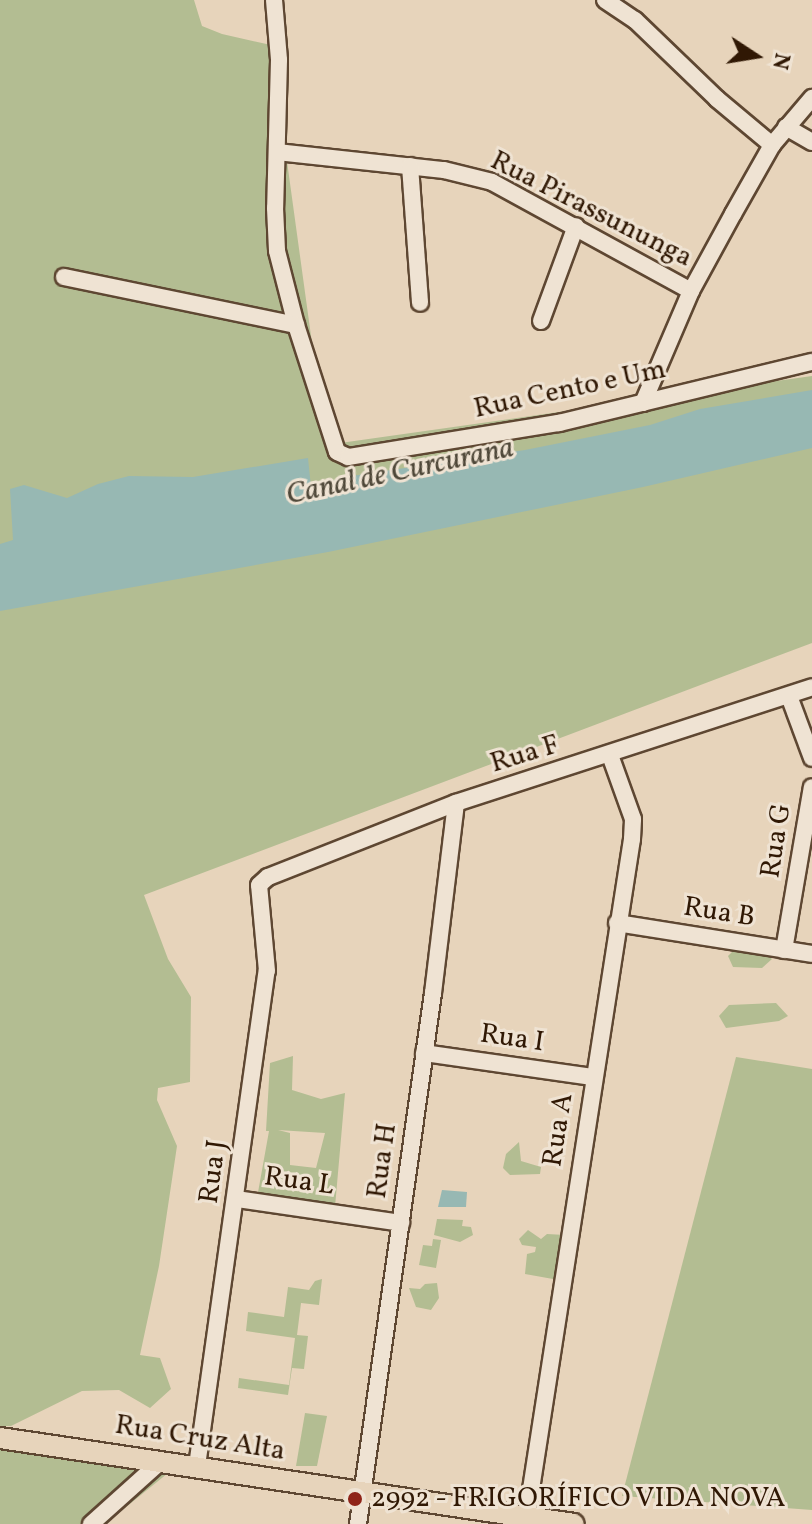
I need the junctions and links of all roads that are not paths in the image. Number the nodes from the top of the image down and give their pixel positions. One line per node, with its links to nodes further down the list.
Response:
1 (274, 0): 7 (street)
2 (605, 0): 6 (street)
3 (812, 98): 4 (street)
4 (786, 127): 5 (street); 6 (street)
5 (812, 142)
6 (772, 145): 11 (street)
7 (277, 152): 8 (street, Rua Pirassununga); 14 (street)
8 (410, 166): 9 (street, Rua Pirassununga); 12 (street)
9 (576, 226): 11 (street, Rua Pirassununga); 13 (street)
10 (64, 277): 14 (street)
11 (691, 291): 16 (street)
12 (420, 303)
13 (541, 321)
14 (296, 325): 16 (street, Rua Cento e Um)
15 (812, 362): 16 (street, Rua Cento e Um)
16 (643, 403)
17 (812, 687): 18 (street, Rua F)
18 (789, 696): 19 (street, Rua F); 20 (street)
19 (610, 755): 22 (street, Rua F); 24 (street, Rua A)
20 (812, 758)
21 (812, 787): 25 (street, Rua G)
22 (456, 803): 23 (street, Rua F); 27 (street, Rua H)
23 (259, 885): 29 (street, Rua J)
24 (617, 923): 25 (street, Rua B); 28 (street, Rua A)
25 (784, 950): 26 (street, Rua B)
26 (812, 954)
27 (424, 1053): 28 (street, Rua I); 30 (street, Rua H)
28 (593, 1077): 35 (street, Rua A)
29 (237, 1199): 30 (street, Rua L); 33 (street, Rua J)
30 (401, 1223): 34 (street, Rua H)
31 (0, 1438): 32 (main road, Rua Cruz Alta)
32 (160, 1462): 33 (main road, Rua Cruz Alta); 36 (street)
33 (197, 1466): 34 (main road, Rua Cruz Alta)
34 (363, 1495): 35 (main road, Rua Cruz Alta); 37 (street, Rua H)
35 (527, 1515): 38 (main road, Rua Cruz Alta)
36 (91, 1524)
37 (358, 1524)
38 (574, 1524)

